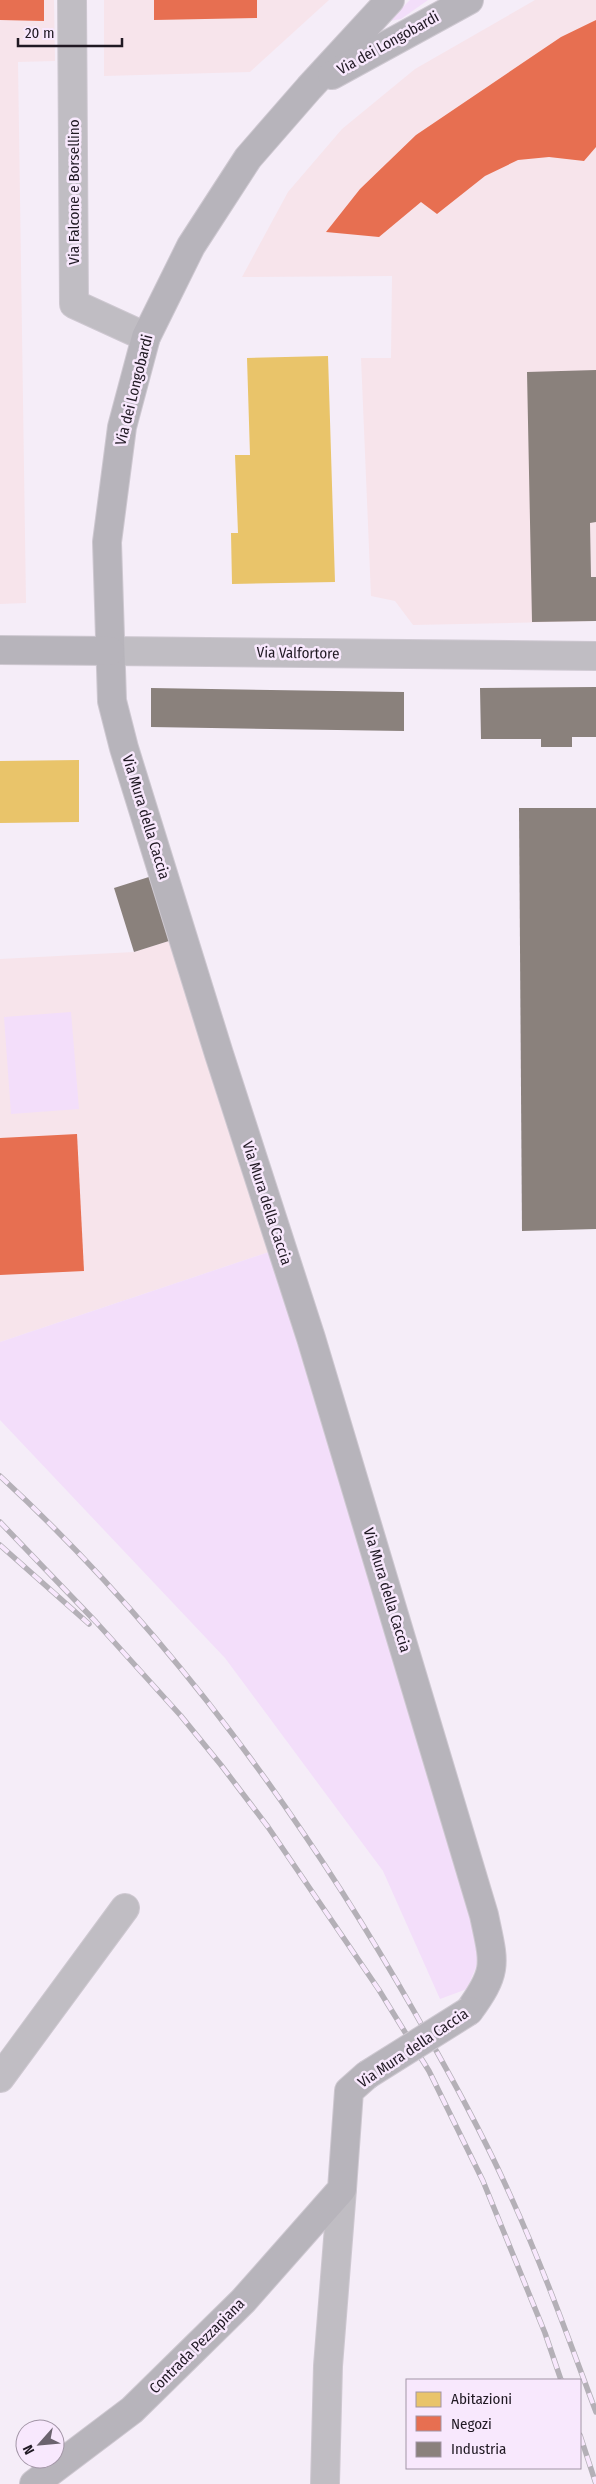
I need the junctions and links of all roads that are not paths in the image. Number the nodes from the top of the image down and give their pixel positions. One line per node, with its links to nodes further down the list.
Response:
1 (72, 0): 5 (street, Via Falcone e Borsellino)
2 (390, 0): 4 (main road, Via dei Longobardi)
3 (469, 0): 4 (main road, Via dei Longobardi)
4 (309, 88): 5 (main road, Via dei Longobardi)
5 (146, 337): 7 (main road, Via dei Longobardi)
6 (0, 650): 7 (main road, Via Valfortore)
7 (110, 651): 8 (street, Via Valfortore); 11 (main road, Via Mura della Caccia, bridge)
8 (596, 656)
9 (125, 1908): 10 (street)
10 (0, 2078)
11 (342, 2189): 12 (main road, Contrada Pezzapiana); 13 (street, Via Mura della Caccia)
12 (34, 2484)
13 (325, 2484)

